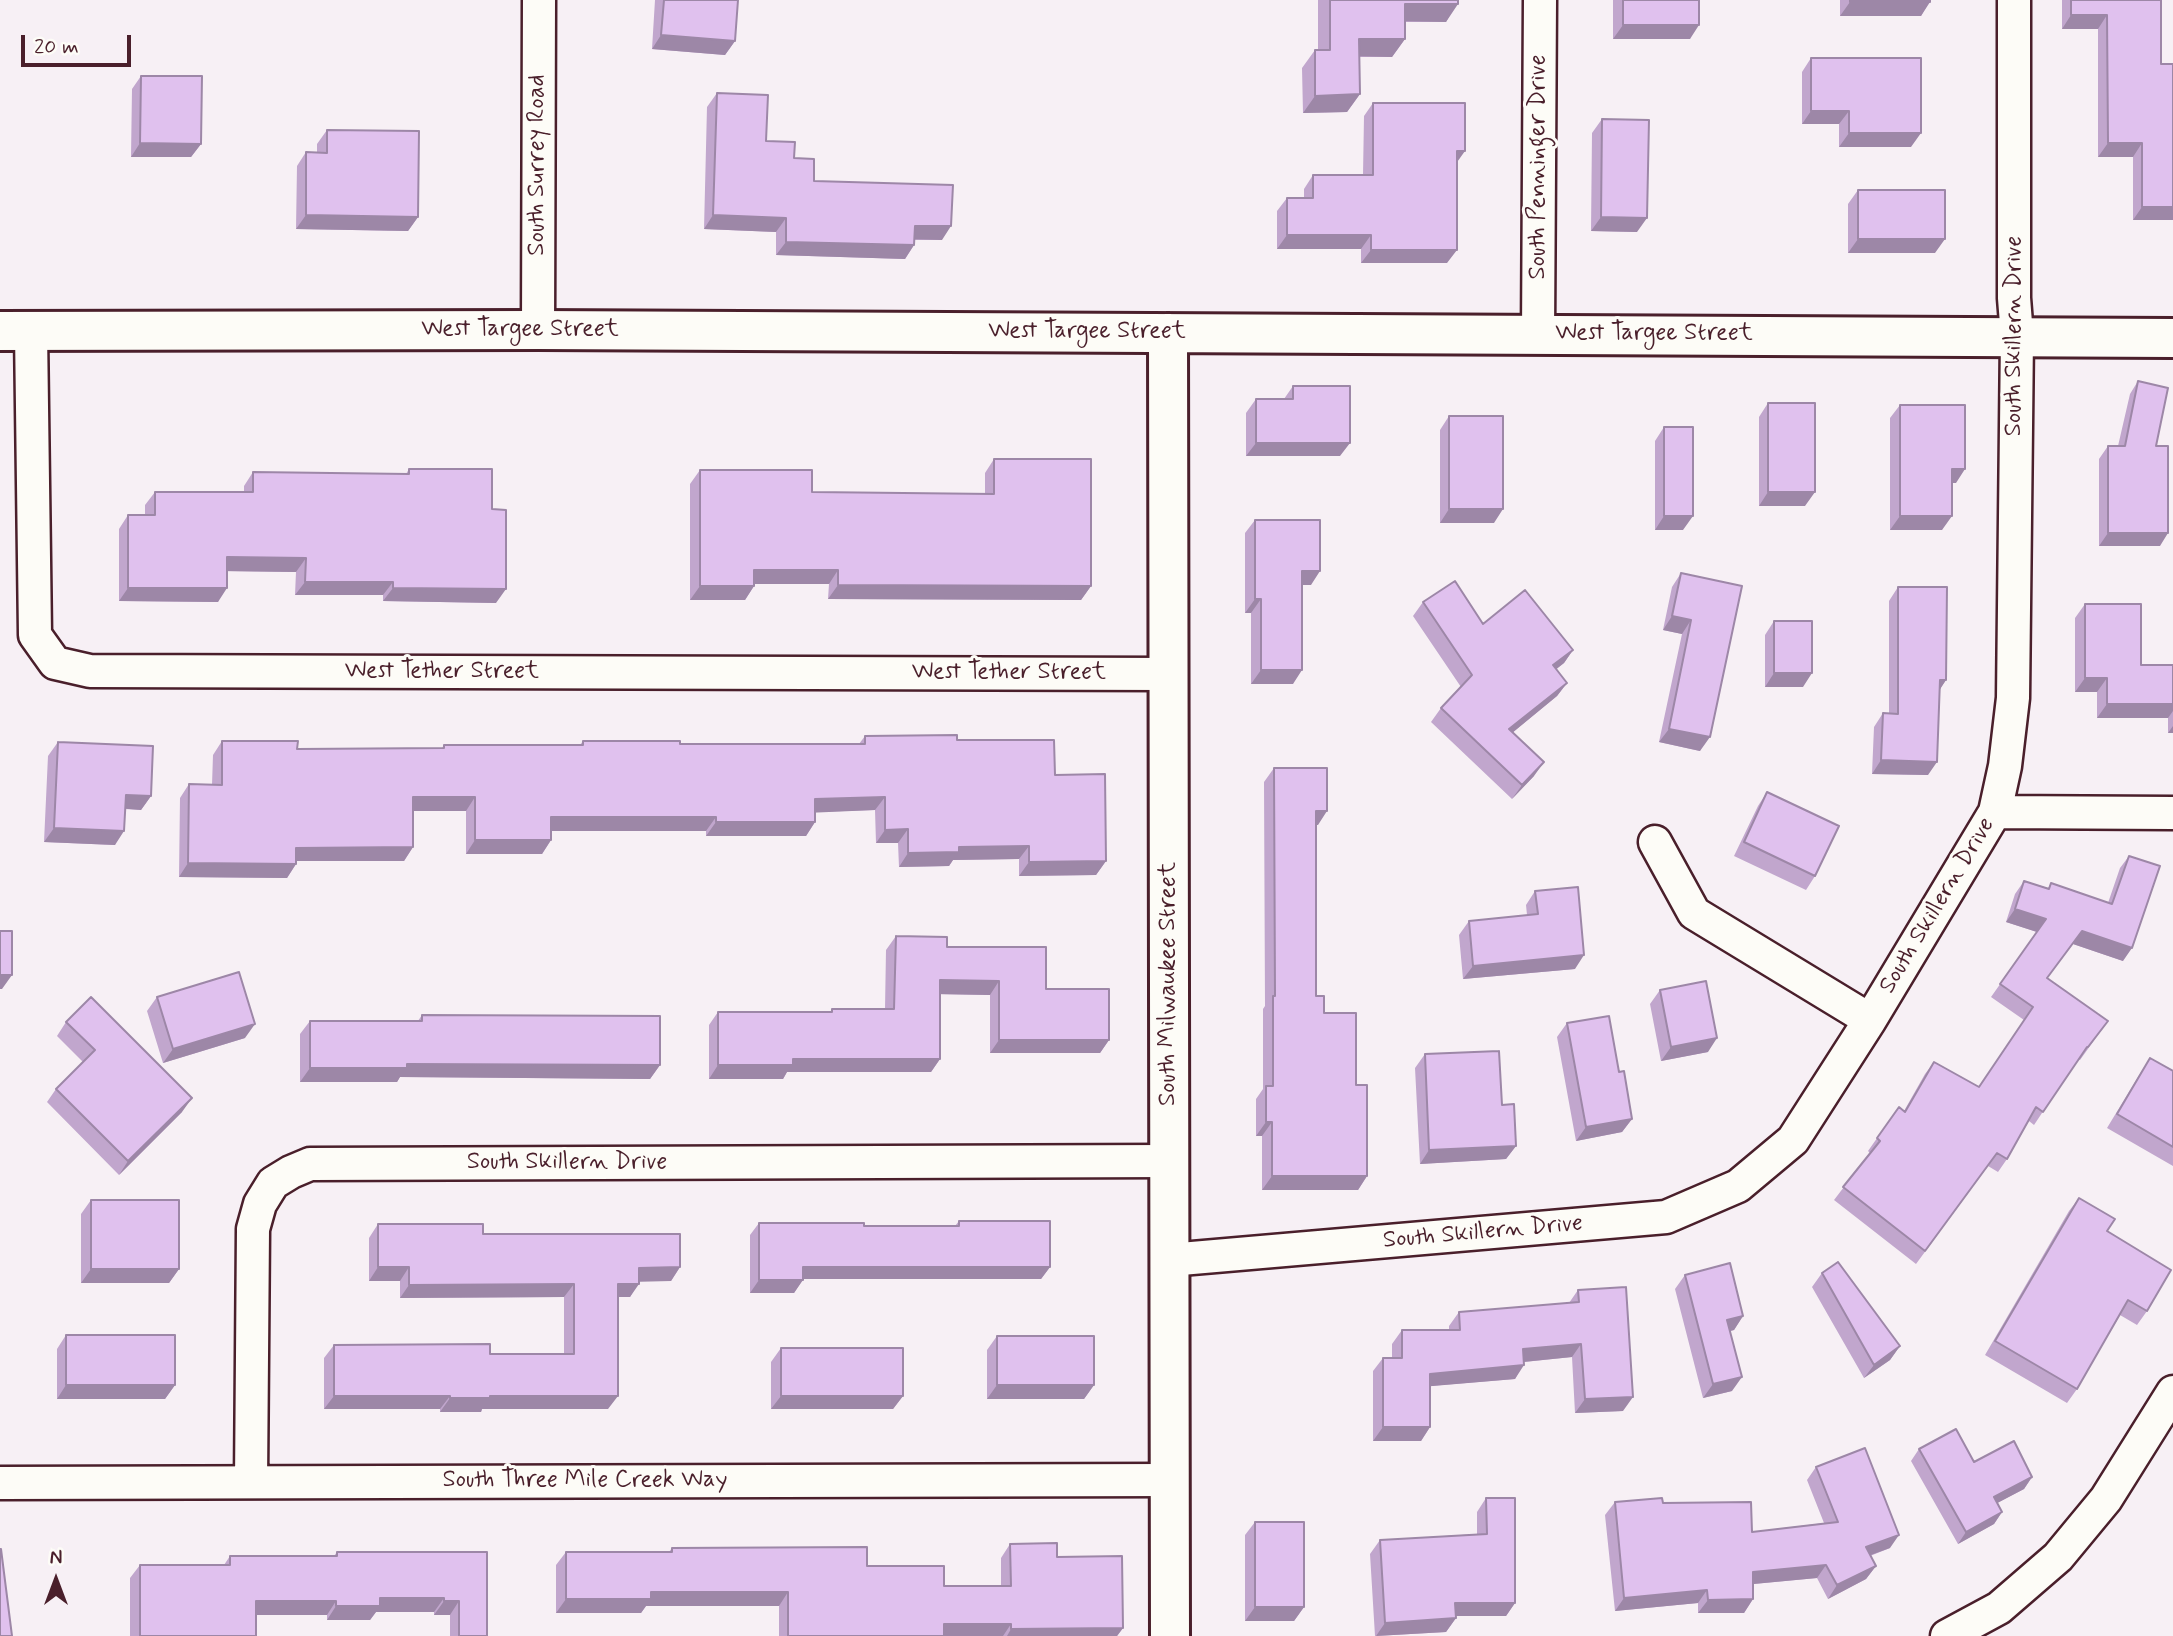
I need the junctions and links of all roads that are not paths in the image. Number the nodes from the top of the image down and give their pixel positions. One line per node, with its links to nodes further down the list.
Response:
1 (538, 0): 4 (street, South Surrey Road)
2 (1540, 0): 7 (street, South Penninger Drive)
3 (2014, 0): 8 (street, South Skillern Drive)
4 (538, 330): 5 (street, West Targee Street); 6 (street, West Targee Street)
5 (15, 331): 10 (street, West Tether Street)
6 (1168, 332): 7 (street, West Targee Street); 10 (street, South Milwaukee Street)
7 (1538, 334): 8 (street, West Targee Street)
8 (2017, 336): 9 (street, West Targee Street); 11 (street, South Skillern Drive)
9 (2173, 338)
10 (1169, 674): 15 (street, South Milwaukee Street)
11 (1994, 812): 12 (street); 14 (street, South Skillern Drive)
12 (2173, 813)
13 (1655, 842): 14 (street)
14 (1870, 1020): 16 (street, South Skillern Drive)
15 (1170, 1161): 16 (street, South Milwaukee Street); 19 (street, South Skillern Drive)
16 (1170, 1261): 18 (street, South Milwaukee Street)
17 (2173, 1392): 22 (street)
18 (1170, 1480): 19 (street, South Three Mile Creek Way); 21 (street, South Milwaukee Street)
19 (251, 1482): 20 (street, South Three Mile Creek Way)
20 (0, 1483)
21 (1170, 1636)
22 (1947, 1636)

